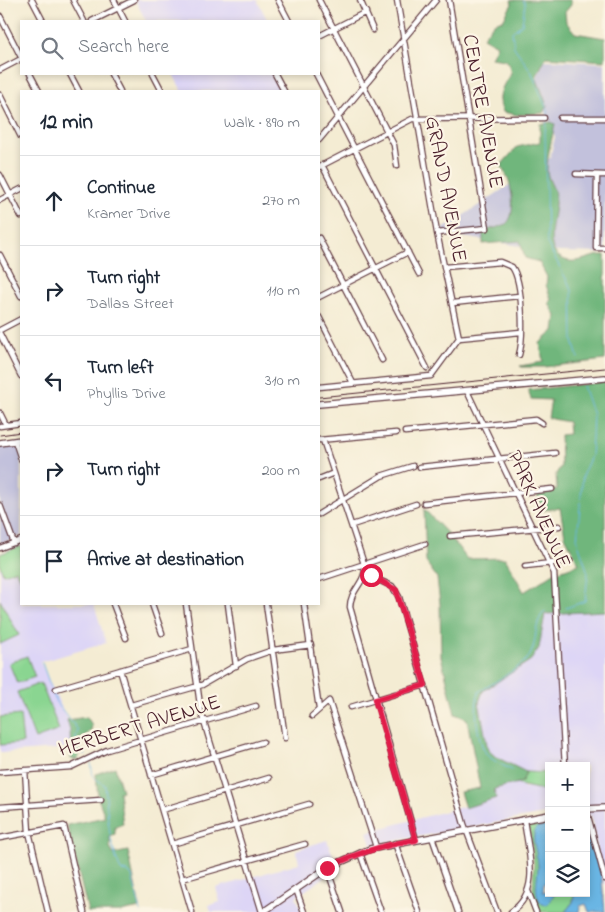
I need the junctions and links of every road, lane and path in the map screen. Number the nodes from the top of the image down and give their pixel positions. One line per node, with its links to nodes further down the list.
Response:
1 (32, 0): 14 (street)
2 (73, 0): 15 (street)
3 (114, 0): 11 (street)
4 (134, 0): 11 (street)
5 (278, 0): 18 (street)
6 (319, 0): 19 (street)
7 (360, 0): 12 (street)
8 (397, 0): 22 (street, GRAND AVENUE)
9 (436, 0): 22 (street)
10 (449, 0): 44 (street, CENTRE AVENUE)
11 (118, 8): 16 (street); 17 (street)
12 (366, 12): 19 (street); 20 (street)
13 (0, 16): 23 (street)
14 (42, 20)
15 (83, 20)
16 (94, 20)
17 (124, 20)
18 (288, 20)
19 (333, 28): 21 (street); 32 (street)
20 (373, 30)
21 (320, 35)
22 (403, 38): 32 (street); 43 (street, GRAND AVENUE)
23 (20, 56)
24 (20, 59): 25 (street)
25 (0, 70)
26 (31, 75): 33 (street)
27 (71, 75): 34 (street)
28 (112, 75): 35 (street)
29 (154, 75): 36 (street)
30 (276, 75): 37 (street)
31 (317, 75): 39 (street)
32 (363, 86): 39 (street); 45 (street)
33 (38, 90)
34 (78, 90)
35 (119, 90)
36 (161, 90)
37 (283, 90)
38 (0, 96): 46 (street)
39 (338, 117): 47 (street); 48 (street)
40 (544, 118): 44 (street)
41 (560, 118): 42 (street)
42 (605, 118)
43 (417, 119): 44 (street); 45 (street); 59 (street, GRAND AVENUE)
44 (469, 119): 59 (street, CENTRE AVENUE)
45 (387, 132): 48 (street); 50 (street)
46 (20, 135)
47 (320, 139)
48 (354, 148): 49 (street); 62 (street)
49 (320, 166): 65 (street)
50 (397, 166)
51 (576, 174): 53 (street)
52 (0, 175): 56 (street)
53 (597, 175): 54 (street); 61 (street)
54 (605, 175)
55 (20, 190): 56 (street)
56 (10, 195): 57 (street); 58 (street)
57 (0, 200)
58 (20, 214)
59 (437, 233): 64 (street, GRAND AVENUE)
60 (320, 240): 67 (street)
61 (605, 248)
62 (408, 252): 65 (street); 66 (street)
63 (0, 255): 68 (street)
64 (446, 267): 70 (street); 71 (street, GRAND AVENUE)
65 (375, 268): 67 (street); 80 (street)
66 (419, 274)
67 (343, 285): 69 (street); 79 (street)
68 (20, 294)
69 (320, 296)
70 (519, 296): 71 (street); 75 (street)
71 (453, 303): 77 (street, GRAND AVENUE)
72 (320, 319): 83 (street)
73 (20, 320): 74 (street)
74 (0, 330)
75 (521, 332): 77 (street); 78 (street)
76 (0, 334): 81 (street)
77 (459, 338): 83 (street)
78 (519, 355)
79 (382, 360)
80 (427, 368)
81 (20, 374)
82 (605, 378): 85 (main road)
83 (353, 384): 84 (street)
84 (320, 387)
85 (467, 391): 86 (main road); 90 (street, PARK AVENUE)
86 (320, 404)
87 (0, 414): 91 (street)
88 (20, 423): 91 (street)
89 (542, 423): 90 (street)
90 (483, 424): 93 (street); 99 (street, PARK AVENUE)
91 (6, 425): 92 (street)
92 (0, 426)
93 (406, 432)
94 (396, 433): 96 (street)
95 (18, 440): 97 (main road)
96 (321, 440): 102 (street)
97 (0, 443)
98 (555, 453): 99 (street)
99 (500, 458): 101 (street); 105 (street, PARK AVENUE)
100 (413, 466): 106 (street)
101 (420, 467)
102 (334, 473): 103 (street); 106 (street)
103 (320, 478)
104 (552, 489): 105 (street)
105 (516, 493): 107 (street); 113 (street, PARK AVENUE)
106 (343, 499): 110 (street); 111 (street)
107 (424, 503)
108 (416, 504): 111 (street)
109 (0, 505): 116 (street)
110 (320, 513)
111 (352, 525): 121 (street)
112 (559, 526): 113 (street)
113 (533, 528): 114 (street); 120 (street, PARK AVENUE)
114 (450, 536)
115 (20, 540): 116 (street)
116 (14, 543): 118 (street)
117 (426, 544): 121 (street)
118 (0, 548)
119 (570, 561): 120 (street)
120 (550, 563): 122 (street); 151 (street, PARK AVENUE)
121 (364, 564): 123 (street); 137 (street); 140 (street)
122 (525, 566)
123 (320, 579)
124 (113, 605): 131 (street)
125 (152, 605): 130 (street)
126 (186, 605): 133 (street)
127 (228, 605): 135 (street)
128 (266, 605): 134 (street)
129 (304, 605): 132 (street)
130 (162, 633)
131 (126, 638)
132 (311, 645): 134 (street); 144 (street)
133 (192, 649): 136 (street); 138 (street)
134 (273, 650): 135 (street); 147 (street)
135 (236, 666): 138 (street)
136 (120, 670): 139 (street); 141 (street)
137 (425, 685): 140 (street); 168 (street)
138 (197, 686): 141 (street); 146 (street)
139 (56, 690)
140 (375, 700): 143 (street); 172 (street)
141 (131, 705): 148 (street)
142 (256, 706): 146 (street, HERBERT AVENUE)
143 (351, 706)
144 (319, 709): 145 (street); 176 (street)
145 (312, 716)
146 (204, 722): 148 (street, HERBERT AVENUE); 150 (street)
147 (285, 738)
148 (141, 740): 152 (street, HERBERT AVENUE); 154 (street)
149 (263, 742): 150 (street)
150 (214, 756): 154 (street); 156 (street)
151 (565, 762)
152 (25, 770): 153 (street, HERBERT AVENUE); 159 (street)
153 (0, 772)
154 (151, 775): 163 (street)
155 (269, 778): 156 (street)
156 (224, 791): 163 (street); 167 (street)
157 (101, 800): 159 (street)
158 (308, 804): 167 (street)
159 (27, 805): 160 (street); 169 (street)
160 (0, 807)
161 (605, 808): 162 (main road)
162 (590, 809)
163 (162, 810): 174 (street)
164 (545, 816): 165 (main road)
165 (524, 820): 168 (main road); 183 (street)
166 (590, 822): 181 (street)
167 (234, 826): 174 (street); 178 (street)
168 (468, 830): 170 (main road); 193 (street)
169 (29, 832): 171 (street); 184 (street); 185 (street)
170 (432, 837): 172 (main road); 192 (street)
171 (0, 838)
172 (416, 840): 173 (main road)
173 (395, 843): 176 (main road); 191 (street)
174 (172, 844): 180 (street)
175 (305, 844): 178 (street)
176 (376, 847): 177 (main road)
177 (360, 853): 179 (main road); 190 (street)
178 (245, 861): 180 (street); 187 (street)
179 (327, 868): 182 (main road); 189 (street)
180 (182, 879): 186 (street)
181 (605, 879)
182 (296, 889): 187 (main road); 188 (street)
183 (528, 891): 194 (street); 195 (street)
184 (48, 912)
185 (84, 912)
186 (192, 912)
187 (262, 912)
188 (304, 912)
189 (342, 912)
190 (380, 912)
191 (419, 912)
192 (458, 912)
193 (498, 912)
194 (511, 912)
195 (536, 912)

